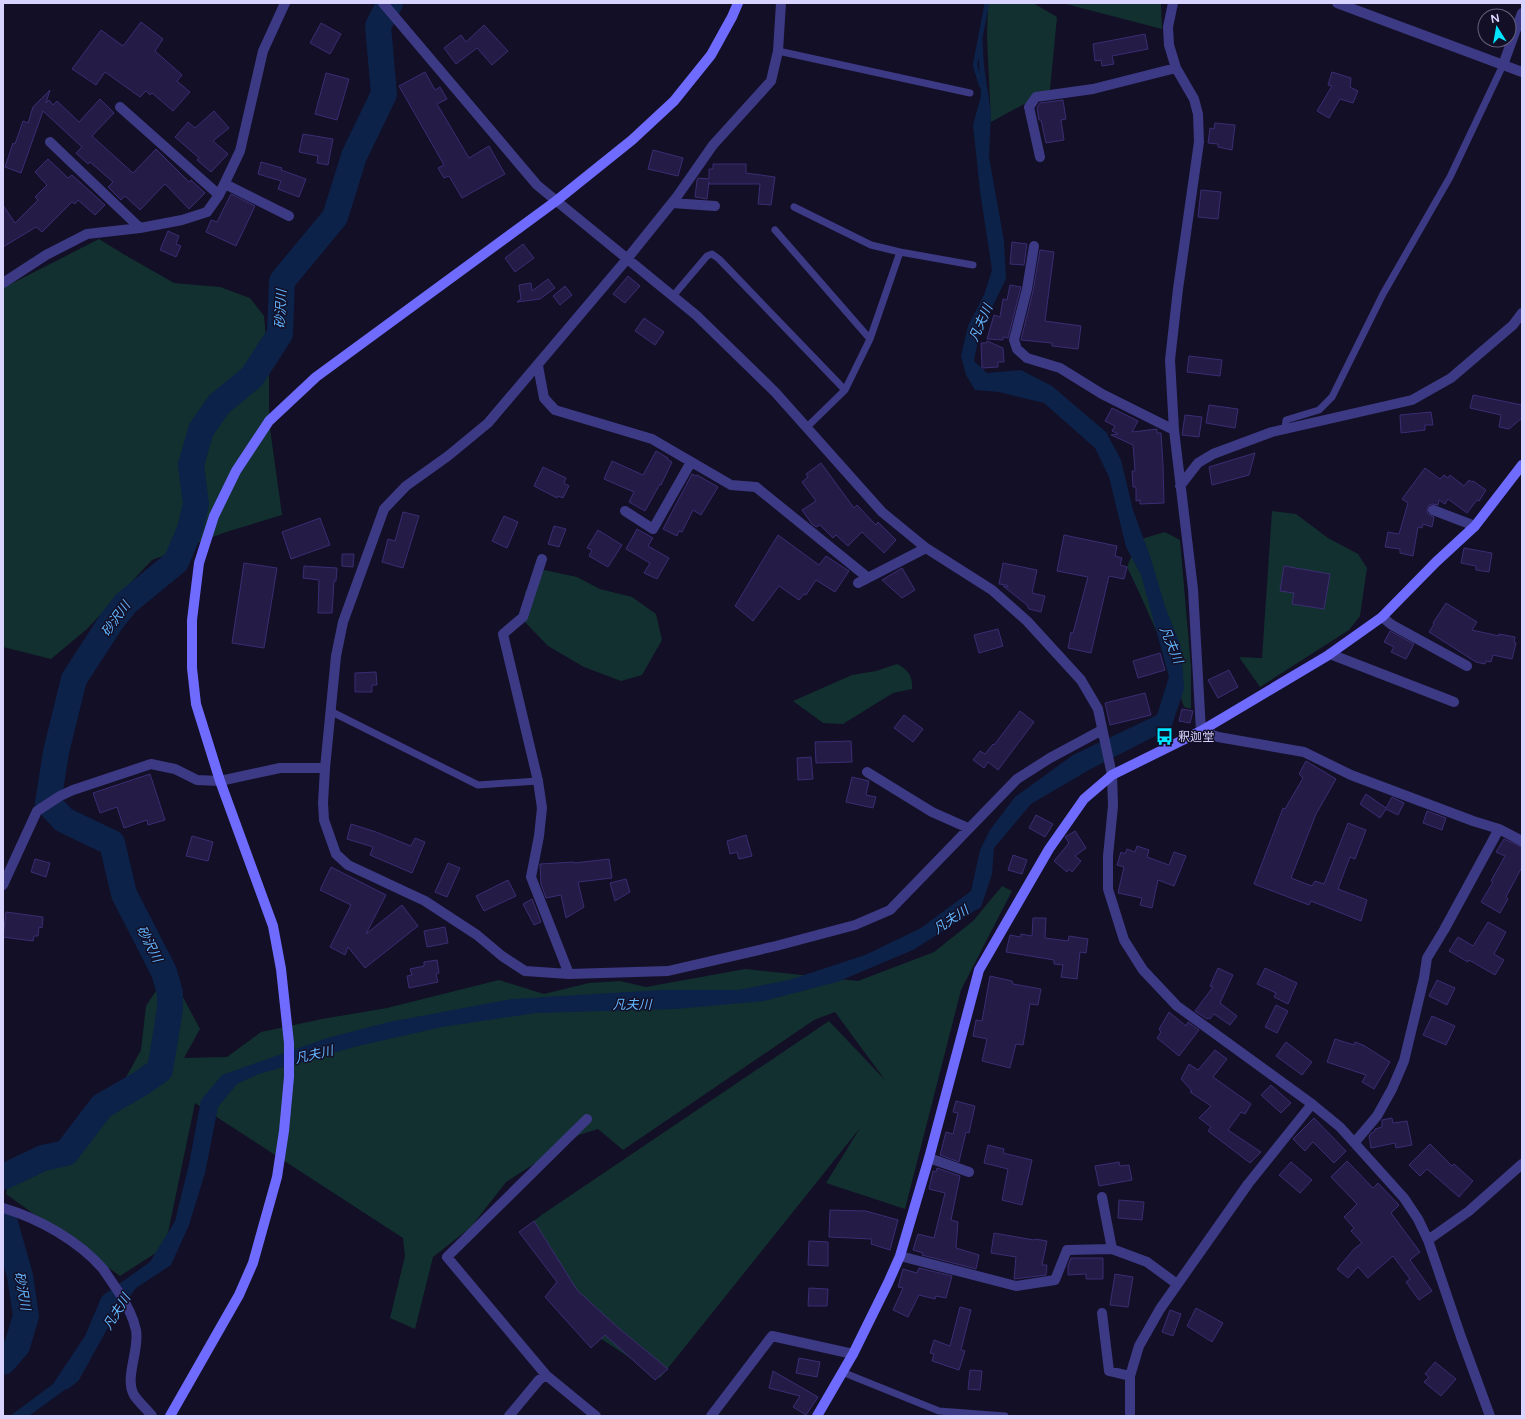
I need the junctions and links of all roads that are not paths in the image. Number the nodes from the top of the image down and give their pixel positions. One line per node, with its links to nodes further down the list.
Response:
1 (285, 3): 16 (street)
2 (383, 3): 18 (street)
3 (738, 3): 18 (street)
4 (781, 3): 8 (street)
5 (1173, 3): 10 (street)
6 (1337, 3): 9 (street)
7 (1522, 13): 9 (street)
8 (778, 51): 12 (lane); 19 (street)
9 (1503, 65): 11 (street); 36 (lane)
10 (1176, 68): 15 (street); 37 (street)
11 (1522, 72)
12 (970, 93)
13 (120, 107): 17 (street)
14 (50, 142): 23 (street)
15 (1040, 157)
16 (225, 184): 17 (street); 22 (street)
17 (219, 195): 23 (street)
18 (556, 200): 27 (street); 58 (street)
19 (672, 203): 20 (street); 27 (street)
20 (715, 206)
21 (794, 207): 26 (lane)
22 (289, 216)
23 (140, 228): 29 (street)
24 (775, 230): 32 (lane)
25 (1034, 246): 37 (street)
26 (900, 252): 28 (lane); 32 (lane)
27 (627, 259): 30 (street); 33 (street)
28 (974, 265)
29 (3, 283)
30 (673, 296): 34 (lane); 35 (street)
31 (1522, 313): 36 (street)
32 (870, 339): 34 (lane)
33 (538, 366): 38 (street); 52 (street)
34 (845, 390): 35 (lane)
35 (807, 427): 44 (street)
36 (1285, 429): 40 (street)
37 (1174, 430): 40 (street)
38 (691, 462): 42 (street); 46 (street)
39 (1522, 465): 43 (street)
40 (1180, 486): 54 (street)
41 (1432, 510): 43 (street)
42 (625, 511)
43 (1475, 526): 48 (street)
44 (926, 548): 46 (street); 53 (street)
45 (542, 559): 59 (street)
46 (867, 577): 47 (street)
47 (858, 583)
48 (1382, 616): 49 (street); 50 (street)
49 (1330, 654): 51 (street); 54 (street)
50 (1467, 666)
51 (1454, 702)
52 (330, 711): 55 (street); 59 (lane)
53 (1102, 730): 57 (street); 60 (street)
54 (1201, 731): 57 (street); 61 (street)
55 (325, 768): 58 (street); 64 (street)
56 (867, 772): 60 (street)
57 (1112, 775): 65 (street); 68 (street)
58 (220, 780): 63 (street); 83 (street)
59 (538, 781): 64 (street)
60 (968, 828): 64 (street)
61 (1499, 829): 62 (street); 67 (street)
62 (1522, 841)
63 (3, 885)
64 (569, 974)
65 (1312, 1104): 67 (street); 76 (street)
66 (587, 1119): 80 (street)
67 (1355, 1142): 73 (street)
68 (929, 1158): 70 (street); 75 (street)
69 (1522, 1164): 73 (street)
70 (969, 1172)
71 (1102, 1197): 74 (street)
72 (3, 1208): 82 (street)
73 (1428, 1240): 90 (street)
74 (1112, 1248): 75 (street); 76 (street)
75 (900, 1256): 78 (street)
76 (1177, 1284): 81 (street)
77 (1102, 1313): 81 (street)
78 (853, 1354): 79 (street); 86 (street)
79 (842, 1372): 87 (street); 88 (lane)
80 (546, 1375): 84 (street); 85 (street)
81 (1130, 1376): 89 (street)
82 (152, 1416)
83 (170, 1416)
84 (509, 1416)
85 (596, 1416)
86 (711, 1416)
87 (817, 1416)
88 (1005, 1416)
89 (1130, 1416)
90 (1490, 1416)

